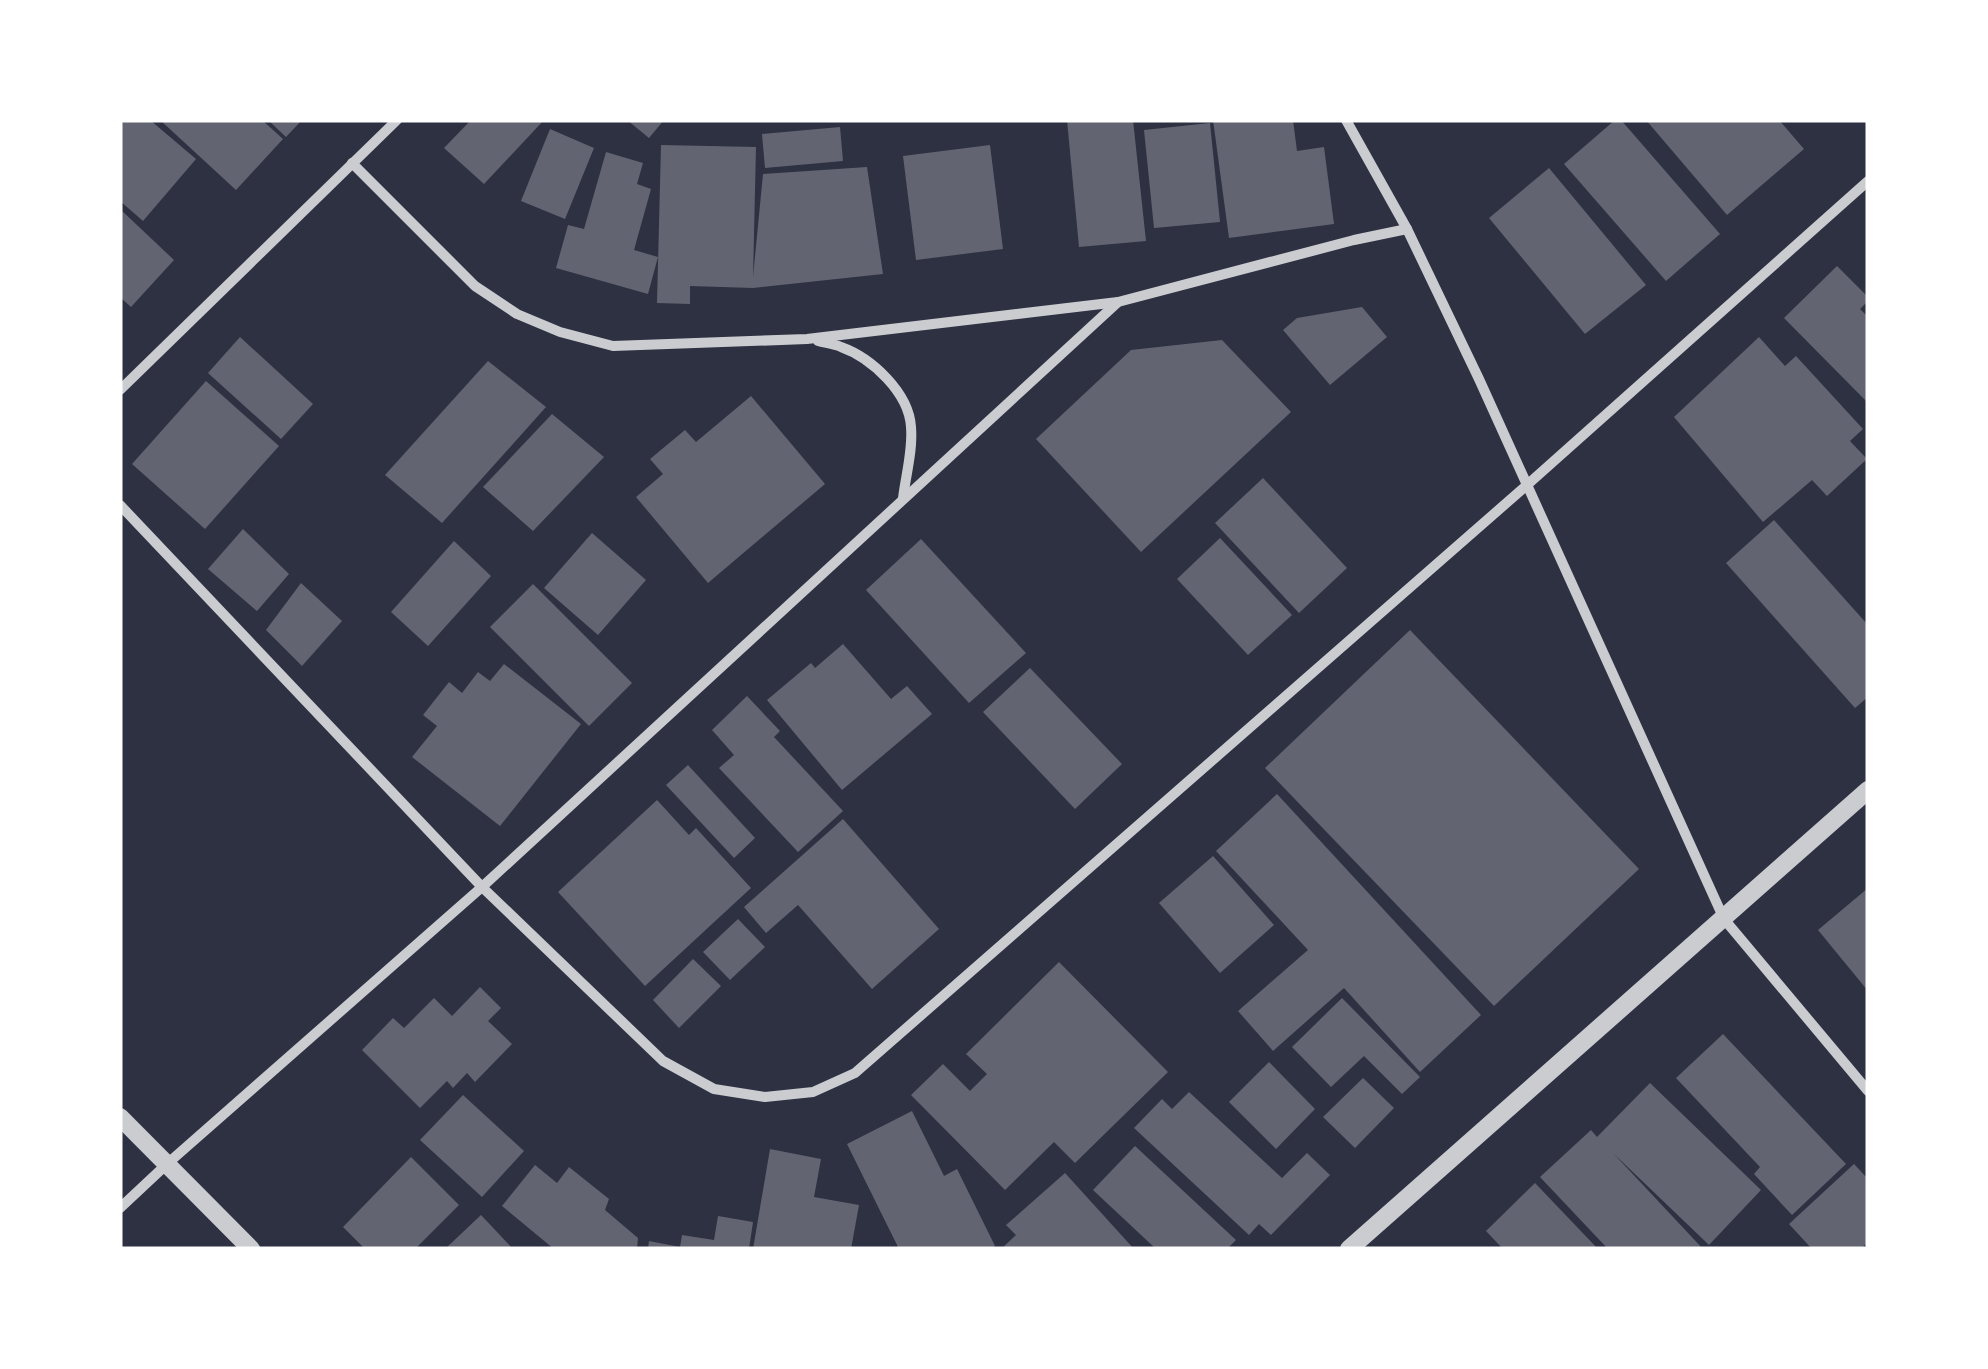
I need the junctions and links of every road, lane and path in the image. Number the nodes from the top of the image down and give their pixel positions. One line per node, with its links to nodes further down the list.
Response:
1 (397, 120): 3 (street)
2 (1346, 120): 5 (street)
3 (352, 163): 7 (street); 8 (street)
4 (1868, 181): 9 (street)
5 (1407, 228): 6 (street); 9 (street)
6 (1118, 302): 7 (street); 10 (street)
7 (807, 338): 10 (street)
8 (120, 390)
9 (1527, 485): 13 (street); 14 (street)
10 (903, 498): 13 (street)
11 (120, 505): 13 (street)
12 (1868, 790): 14 (street)
13 (482, 887): 17 (street)
14 (1724, 919): 15 (street); 20 (street)
15 (1868, 1091)
16 (120, 1116): 17 (street)
17 (166, 1164): 18 (street); 19 (street)
18 (120, 1208)
19 (250, 1249)
20 (1350, 1249)

